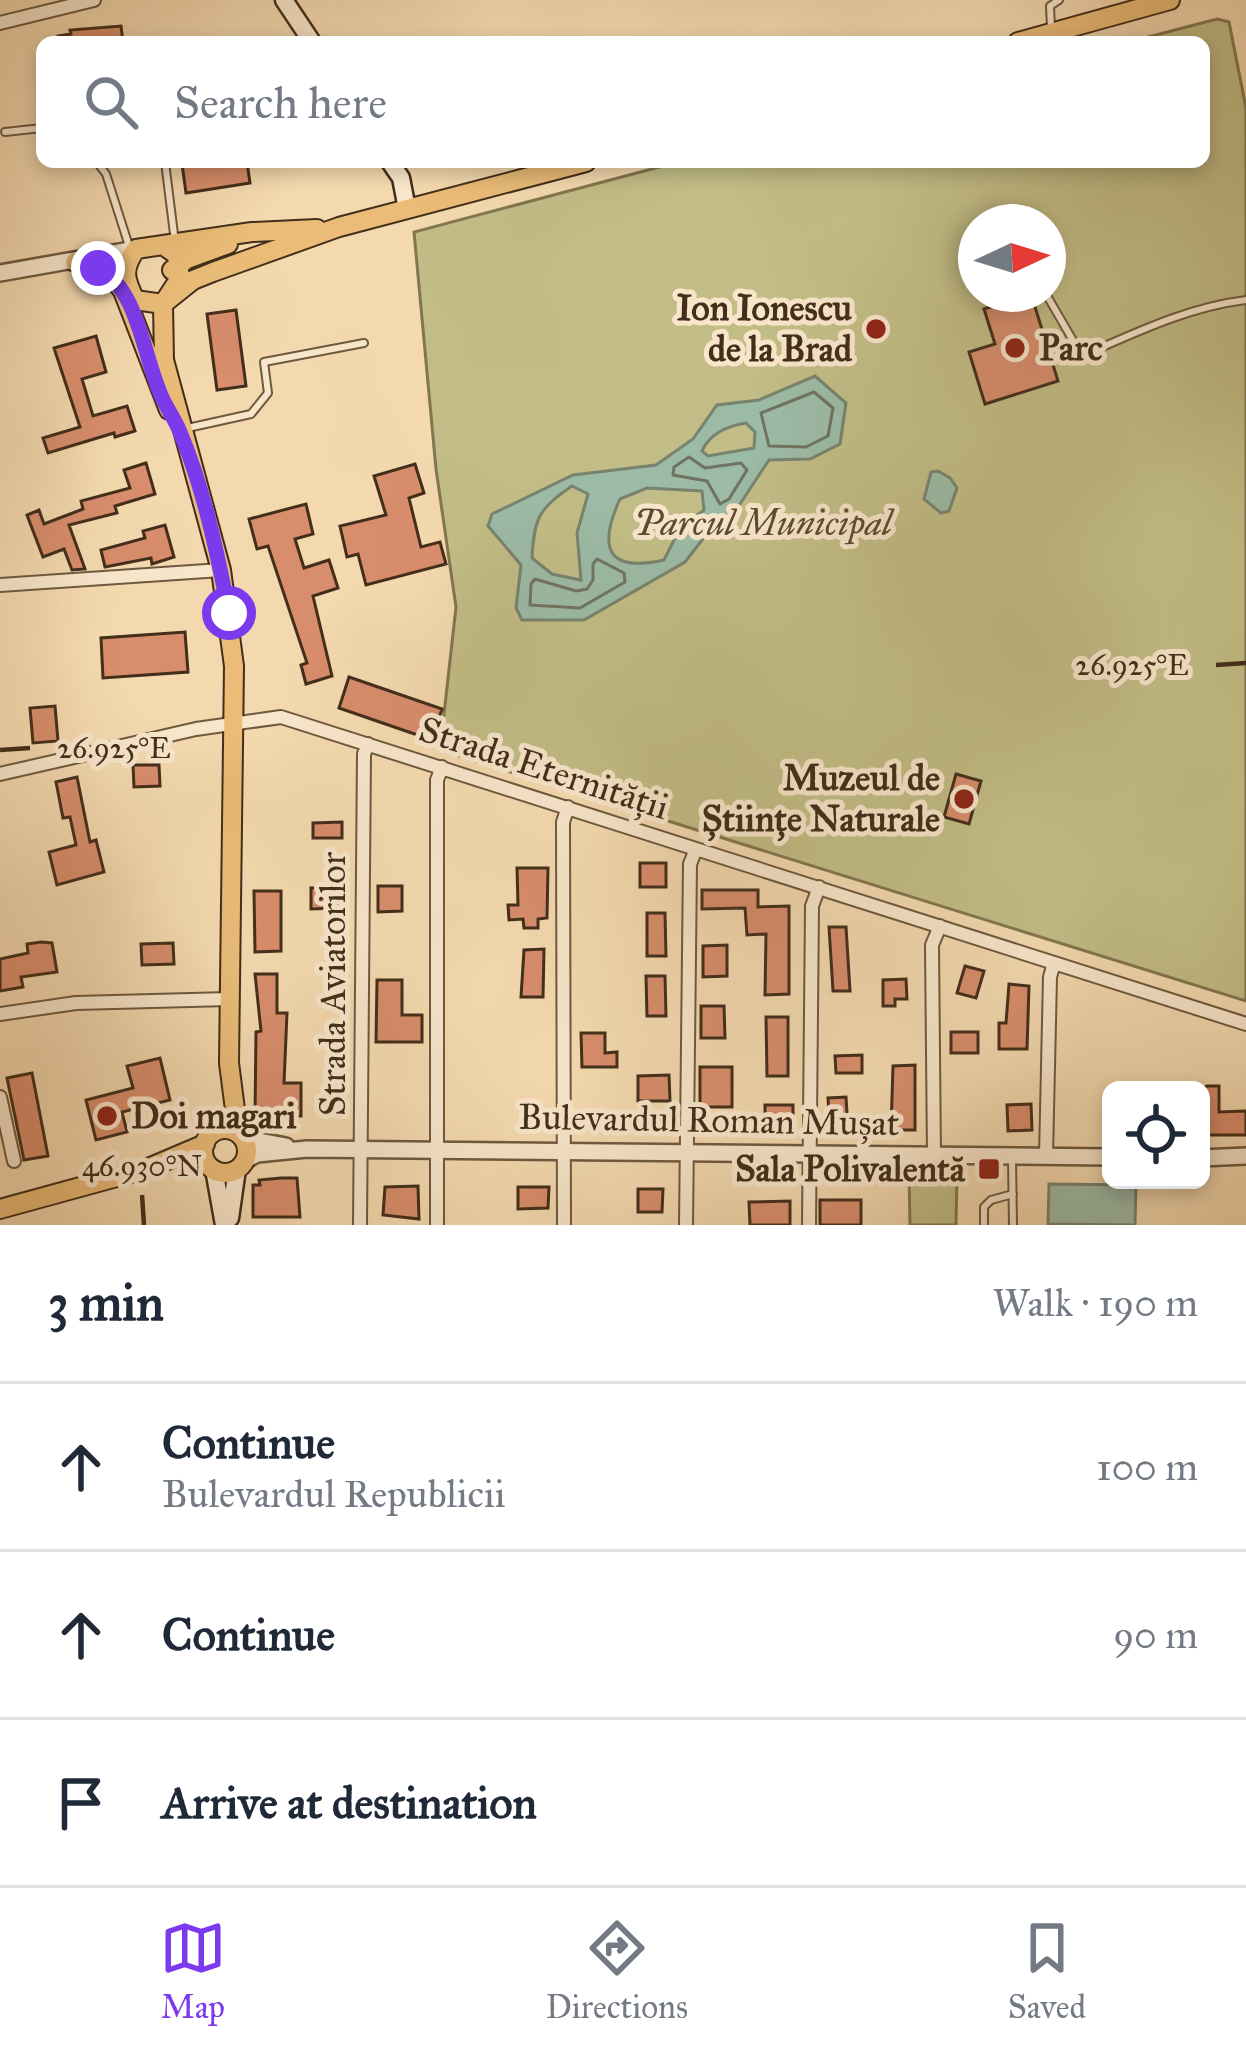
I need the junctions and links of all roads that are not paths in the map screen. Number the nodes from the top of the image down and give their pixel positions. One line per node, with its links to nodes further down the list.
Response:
1 (94, 0): 5 (street)
2 (284, 0): 7 (main road)
3 (1059, 0): 6 (lane)
4 (1170, 0): 6 (main road)
5 (0, 23)
6 (1052, 32): 8 (main road)
7 (308, 36)
8 (1038, 36)
9 (36, 129): 10 (lane)
10 (5, 132)
11 (102, 168): 19 (lane)
12 (165, 168): 18 (lane)
13 (394, 168): 15 (main road)
14 (563, 168): 15 (main road)
15 (407, 209): 16 (main road)
16 (339, 227): 17 (main road); 25 (main road)
17 (279, 232): 18 (main road); 21 (main road)
18 (169, 244): 19 (main road); 21 (main road)
19 (132, 249): 20 (street); 23 (main road)
20 (75, 262): 22 (street); 23 (main road)
21 (180, 264): 25 (main road)
22 (0, 273)
23 (124, 285): 25 (main road); 28 (main road)
24 (1246, 300): 26 (lane)
25 (156, 304): 28 (main road); 29 (main road)
26 (1056, 312)
27 (364, 343): 29 (lane)
28 (145, 354): 29 (main road)
29 (180, 430): 30 (main road)
30 (221, 569): 31 (street); 32 (main road)
31 (0, 585)
32 (233, 722): 33 (street, Strada Eternității); 35 (street, Strada Eternității); 41 (main road)
33 (368, 744): 34 (street, Strada Eternității); 47 (street, Strada Aviatorilor)
34 (442, 767): 36 (street, Strada Eternității); 48 (street)
35 (0, 773)
36 (568, 806): 37 (street, Strada Eternității); 49 (street)
37 (696, 849): 38 (street, Strada Eternității); 50 (street)
38 (819, 887): 39 (street, Strada Eternității); 51 (street)
39 (940, 926): 40 (street, Strada Eternității); 52 (street)
40 (1054, 963): 43 (street, Strada Eternității); 53 (street)
41 (230, 999): 42 (street); 45 (main road)
42 (0, 1014)
43 (1246, 1024)
44 (0, 1097): 58 (street)
45 (226, 1136): 46 (street, Bulevardul Roman Mușat); 59 (main road); 60 (main road); 61 (main road)
46 (307, 1149): 47 (street, Bulevardul Roman Mușat); 59 (street, Bulevardul Roman Mușat)
47 (362, 1150): 48 (street, Bulevardul Roman Mușat); 65 (street, Strada Aviatorilor)
48 (436, 1150): 49 (street, Bulevardul Roman Mușat); 66 (street)
49 (565, 1151): 50 (street, Bulevardul Roman Mușat); 67 (street)
50 (686, 1152): 51 (street, Bulevardul Roman Mușat); 68 (street)
51 (808, 1154): 52 (street, Bulevardul Roman Mușat); 69 (street)
52 (934, 1156): 55 (street, Bulevardul Roman Mușat)
53 (1046, 1156): 55 (street, Bulevardul Roman Mușat); 56 (street, Bulevardul Roman Mușat)
54 (1246, 1156): 57 (street)
55 (1012, 1157): 62 (lane)
56 (1102, 1157)
57 (1210, 1158)
58 (14, 1161)
59 (241, 1165): 60 (main road); 64 (main road)
60 (212, 1168): 61 (main road); 64 (main road)
61 (146, 1169): 63 (main road)
62 (1012, 1194): 70 (lane); 71 (lane)
63 (0, 1209)
64 (226, 1225)
65 (360, 1225)
66 (437, 1225)
67 (564, 1225)
68 (686, 1225)
69 (809, 1225)
70 (984, 1225)
71 (1013, 1225)

